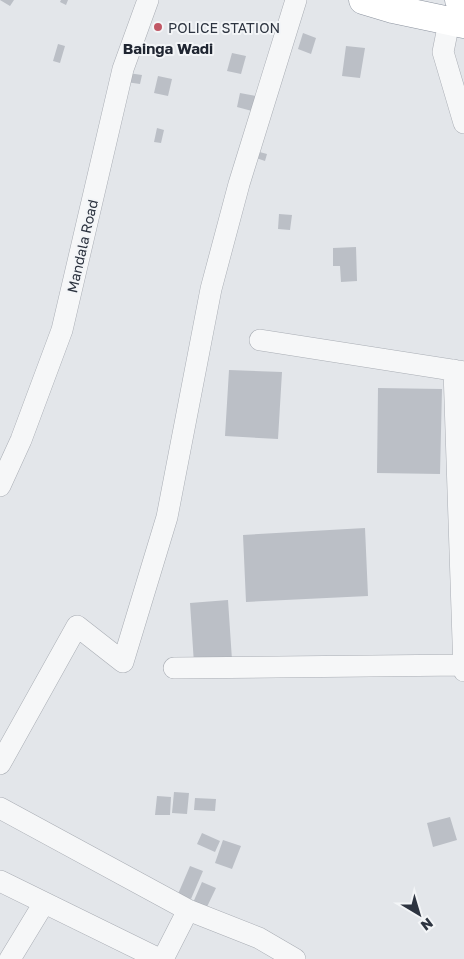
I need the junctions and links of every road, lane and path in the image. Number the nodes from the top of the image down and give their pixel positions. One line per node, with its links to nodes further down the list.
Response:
1 (148, 0): 8 (street, Mandala Road)
2 (296, 0): 12 (street)
3 (363, 0): 4 (highway)
4 (459, 12): 5 (street)
5 (464, 123)
6 (260, 340): 7 (street)
7 (459, 371): 9 (street)
8 (0, 486)
9 (464, 666): 10 (street); 11 (street)
10 (174, 668)
11 (464, 671)
12 (0, 764)
13 (0, 808): 16 (street)
14 (0, 881): 15 (street)
15 (44, 903): 19 (street); 20 (street)
16 (188, 910): 21 (street); 22 (street)
17 (0, 956): 18 (street)
18 (7, 959)
19 (10, 959)
20 (159, 959)
21 (163, 959)
22 (295, 959)

